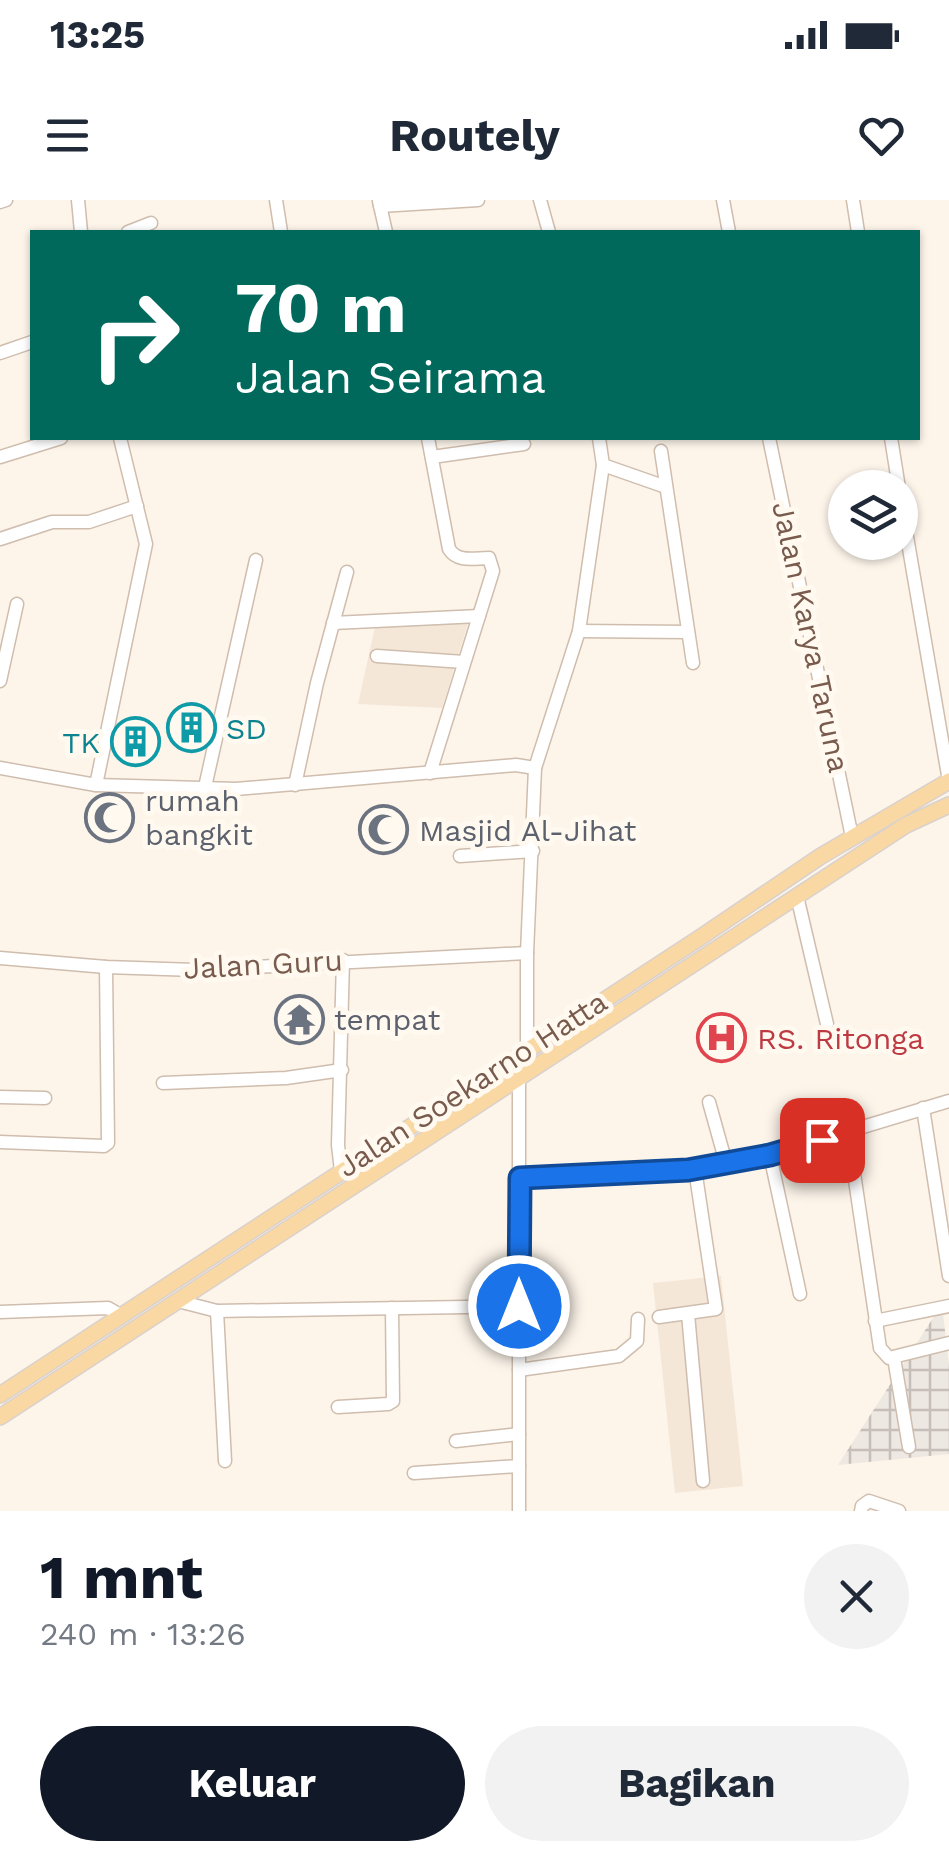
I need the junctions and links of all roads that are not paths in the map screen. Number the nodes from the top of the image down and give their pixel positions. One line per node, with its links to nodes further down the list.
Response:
1 (78, 200): 9 (street)
2 (276, 200): 11 (street)
3 (478, 200): 7 (street)
4 (540, 200): 13 (street)
5 (723, 200): 14 (street)
6 (853, 200): 15 (street)
7 (380, 203): 12 (street)
8 (151, 223): 10 (street)
9 (81, 230)
10 (133, 230)
11 (281, 230)
12 (384, 230)
13 (548, 230)
14 (729, 230)
15 (858, 230)
16 (30, 343): 17 (street)
17 (0, 353)
18 (55, 440): 27 (street)
19 (120, 440): 31 (street)
20 (428, 440): 26 (street)
21 (599, 440): 28 (street)
22 (770, 440): 53 (street, Jalan Karya Taruna)
23 (891, 440): 29 (street)
24 (524, 444): 26 (street)
25 (661, 451): 30 (street)
26 (432, 456): 37 (street)
27 (0, 457)
28 (603, 465): 30 (street); 39 (street)
29 (895, 470)
30 (666, 487): 40 (street)
31 (137, 506): 32 (street); 49 (street)
32 (0, 539)
33 (256, 560): 51 (street)
34 (911, 560): 48 (street)
35 (347, 572): 38 (street)
36 (17, 604): 44 (street)
37 (478, 616): 38 (street); 42 (street)
38 (333, 623): 50 (street)
39 (579, 631): 40 (street); 46 (street)
40 (688, 632): 43 (street)
41 (377, 656): 42 (street)
42 (464, 662): 47 (street)
43 (694, 662)
44 (0, 681)
45 (0, 768): 49 (street)
46 (535, 768): 47 (street); 54 (street)
47 (430, 773): 50 (street)
48 (949, 781): 53 (main road, Jalan Soekarno Hatta)
49 (96, 784): 51 (street)
50 (295, 785): 51 (street)
51 (206, 788)
52 (949, 805): 57 (main road, Jalan Soekarno Hatta)
53 (852, 837): 56 (main road, Jalan Soekarno Hatta)
54 (533, 851): 55 (street); 59 (street)
55 (460, 856)
56 (769, 889): 58 (main road); 64 (main road, Jalan Soekarno Hatta)
57 (797, 896): 58 (main road, Jalan Soekarno Hatta); 63 (street)
58 (780, 907): 66 (main road, Jalan Soekarno Hatta)
59 (527, 953): 61 (street, Jalan Guru); 64 (street)
60 (0, 958): 62 (street, Jalan Guru)
61 (343, 960): 62 (street, Jalan Guru); 65 (street)
62 (106, 967): 74 (street)
63 (827, 1024)
64 (527, 1048): 78 (main road, Jalan Soekarno Hatta)
65 (342, 1070): 67 (street); 78 (street)
66 (519, 1078): 79 (street); 82 (main road, Jalan Soekarno Hatta)
67 (163, 1083)
68 (0, 1098): 69 (street)
69 (45, 1098)
70 (949, 1101): 72 (street)
71 (709, 1102): 76 (street)
72 (922, 1108): 73 (street); 80 (street)
73 (848, 1133): 75 (street); 92 (street)
74 (0, 1142)
75 (770, 1155): 76 (street); 81 (street)
76 (726, 1163): 77 (street)
77 (695, 1168): 79 (street); 88 (street)
78 (340, 1171): 89 (main road, Jalan Soekarno Hatta)
79 (520, 1178): 83 (street)
80 (949, 1276)
81 (800, 1294)
82 (178, 1301): 86 (street); 98 (main road, Jalan Soekarno Hatta)
83 (519, 1306): 85 (street); 95 (street)
84 (949, 1306): 92 (street)
85 (392, 1308): 86 (street); 97 (street)
86 (217, 1311): 102 (street)
87 (0, 1312): 89 (street)
88 (688, 1314): 90 (street); 105 (street)
89 (120, 1315): 96 (main road, Jalan Soekarno Hatta)
90 (658, 1317)
91 (638, 1318): 95 (street)
92 (875, 1321): 94 (street)
93 (948, 1347): 94 (street)
94 (894, 1358): 101 (street)
95 (519, 1370): 99 (street)
96 (0, 1395)
97 (338, 1407)
98 (0, 1417)
99 (519, 1434): 100 (street); 103 (street)
100 (456, 1441)
101 (909, 1446)
102 (224, 1461)
103 (519, 1466): 104 (street); 106 (street)
104 (414, 1472)
105 (703, 1481)
106 (518, 1511)
107 (861, 1511): 108 (street)
108 (899, 1511)

